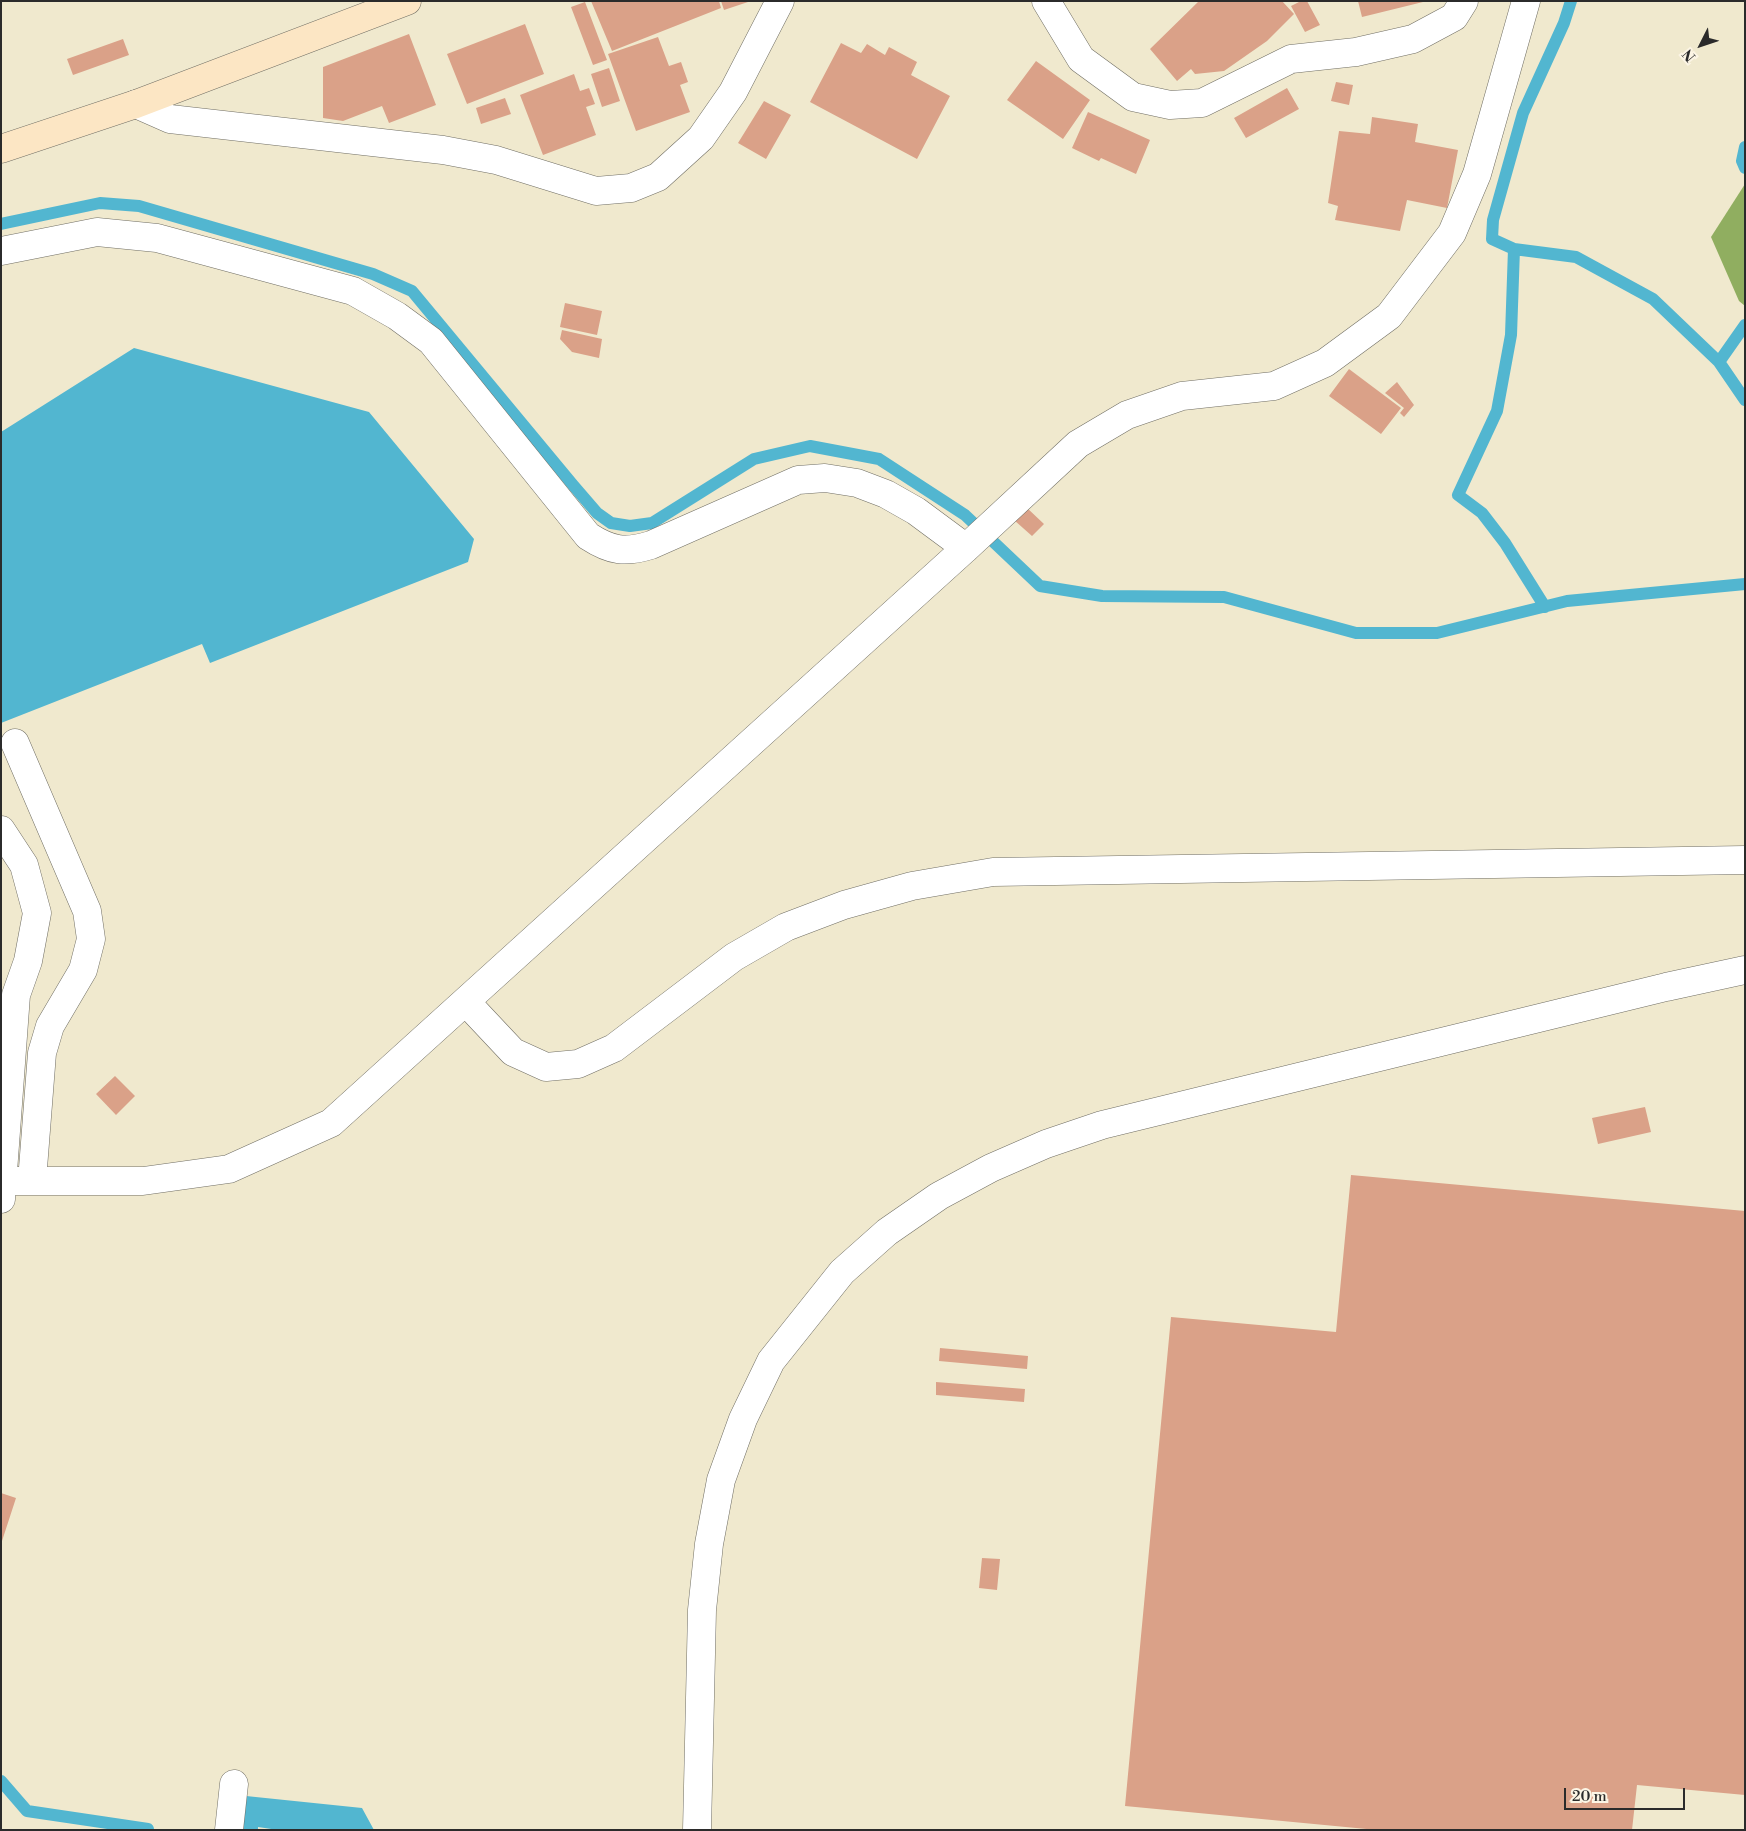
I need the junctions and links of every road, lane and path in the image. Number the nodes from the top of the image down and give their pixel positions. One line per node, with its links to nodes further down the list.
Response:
1 (407, 1): 6 (street)
2 (780, 1): 6 (street)
3 (1046, 1): 4 (street)
4 (1464, 1)
5 (1526, 1): 9 (street)
6 (136, 104): 7 (street)
7 (1, 149)
8 (1, 251): 9 (street)
9 (980, 535): 14 (street)
10 (15, 743): 15 (street)
11 (1, 830): 16 (street)
12 (1745, 860): 14 (street)
13 (1745, 970): 19 (street)
14 (466, 1002): 15 (street)
15 (32, 1181): 16 (street)
16 (2, 1190)
17 (234, 1784): 18 (street)
18 (229, 1830)
19 (697, 1830)

